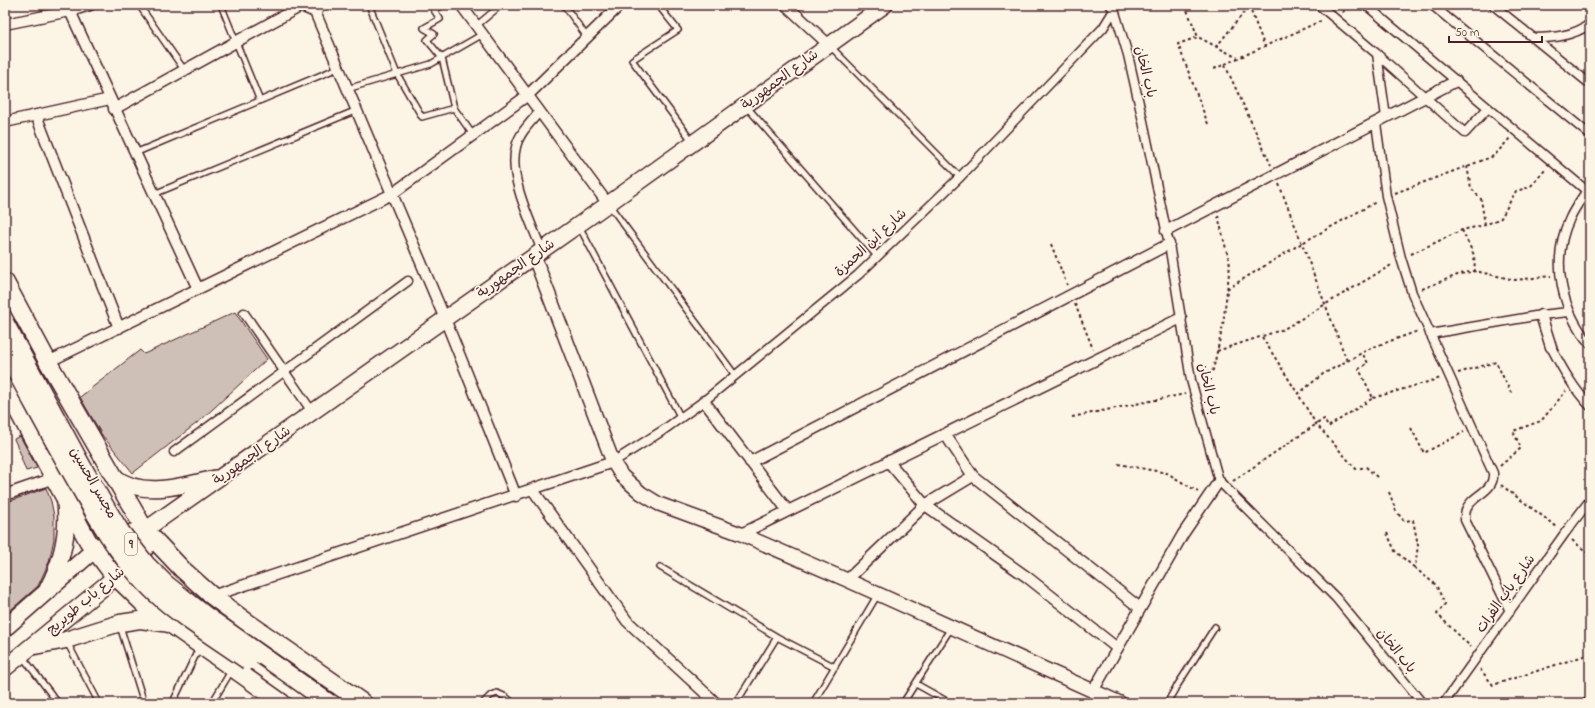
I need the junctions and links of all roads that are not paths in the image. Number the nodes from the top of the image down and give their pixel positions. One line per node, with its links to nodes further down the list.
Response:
1 (86, 5): 20 (street)
2 (139, 5): 32 (lane)
3 (221, 5): 27 (lane)
4 (300, 5): 19 (street); 27 (street)
5 (369, 5): 33 (lane)
6 (443, 5): 30 (lane)
7 (461, 5): 23 (street)
8 (500, 5): 23 (lane)
9 (564, 5): 25 (lane)
10 (658, 5): 53 (lane)
11 (786, 5): 28 (street)
12 (1319, 5): 29 (street)
13 (1366, 5): 34 (street)
14 (1432, 5): 52 (street)
15 (1493, 5): 26 (street)
16 (1114, 6): 55 (street, شارع أبن الحمزة); 61 (street, باب الخان)
17 (877, 7): 28 (main road, شارع الجمهورية)
18 (614, 8): 25 (street)
19 (319, 9): 31 (street)
20 (70, 11): 21 (street); 39 (street)
21 (5, 24)
22 (1590, 24): 26 (street)
23 (476, 26): 24 (street)
24 (483, 34): 30 (lane); 37 (street)
25 (587, 37): 37 (street)
26 (1533, 38): 35 (street)
27 (236, 42): 32 (street); 40 (lane)
28 (829, 45): 41 (main road, شارع الجمهورية); 55 (lane)
29 (1378, 54): 38 (street); 48 (street)
30 (442, 58): 33 (lane); 42 (lane)
31 (338, 68): 36 (street); 40 (lane)
32 (185, 71): 44 (street)
33 (397, 74): 36 (lane); 42 (lane)
34 (1456, 82): 38 (street); 43 (street)
35 (1590, 84)
36 (347, 89): 45 (street)
37 (528, 95): 46 (street); 51 (street)
38 (1425, 97): 43 (street); 48 (street)
39 (110, 99): 44 (street); 47 (street)
40 (260, 101): 54 (lane)
41 (745, 105): 53 (main road, شارع الجمهورية); 64 (lane)
42 (454, 108): 51 (lane)
43 (1488, 108): 56 (street)
44 (114, 109): 54 (street)
45 (356, 110): 57 (lane); 58 (street)
46 (540, 111): 59 (street); 63 (street)
47 (36, 115): 49 (street); 74 (street)
48 (1386, 117): 50 (street)
49 (5, 122)
50 (1376, 123): 61 (street); 75 (street)
51 (473, 135): 58 (street)
52 (1590, 135)
53 (694, 142): 59 (main road, شارع الجمهورية)
54 (135, 154): 57 (street)
55 (960, 178): 64 (street, شارع أبن الحمزة)
56 (1589, 188): 68 (street)
57 (154, 194): 67 (street)
58 (392, 194): 67 (street); 72 (street)
59 (608, 204): 60 (main road, شارع الجمهورية); 81 (lane)
60 (578, 225): 63 (main road, شارع الجمهورية); 86 (lane)
61 (1166, 232): 62 (street, باب الخان)
62 (1169, 244): 71 (street, باب الخان); 91 (street)
63 (538, 253): 72 (main road, شارع الجمهورية); 90 (street)
64 (877, 256): 81 (street, شارع أبن الحمزة)
65 (408, 281): 80 (street)
66 (5, 282): 79 (highway)
67 (198, 289): 74 (street)
68 (1570, 312): 70 (street); 76 (street)
69 (244, 313): 80 (street)
70 (1541, 315): 75 (street); 77 (street)
71 (1181, 318): 87 (street); 96 (street, باب الخان)
72 (445, 319): 85 (main road, شارع الجمهورية); 99 (street)
73 (5, 322): 138 (highway, مجسر الحسين / 9, bridge)
74 (119, 328): 79 (street)
75 (1428, 331): 114 (street)
76 (1590, 344)
77 (1551, 347): 84 (street)
78 (5, 352): 137 (highway, مجسر الحسين / 9, bridge)
79 (48, 362): 93 (highway)
80 (284, 371): 85 (street); 88 (street)
81 (736, 375): 83 (street, شارع أبن الحمزة)
82 (5, 387): 95 (highway)
83 (704, 401): 86 (street, شارع أبن الحمزة); 91 (street)
84 (1590, 406)
85 (313, 412): 94 (main road, شارع الجمهورية)
86 (681, 418): 90 (street, شارع أبن الحمزة)
87 (945, 434): 89 (street); 92 (street)
88 (174, 452)
89 (888, 461): 102 (street); 103 (street)
90 (613, 462): 97 (street); 105 (street)
91 (750, 462): 103 (street)
92 (973, 476): 102 (street); 113 (street)
93 (114, 477): 94 (main road); 104 (highway)
94 (222, 477): 104 (main road, شارع الجمهورية)
95 (54, 478): 98 (street); 100 (highway)
96 (1222, 484): 113 (street); 149 (street, باب الخان)
97 (533, 490): 99 (street); 142 (street)
98 (5, 495)
99 (516, 496): 112 (street)
100 (65, 499): 106 (highway); 111 (main road)
101 (1590, 500): 114 (street, شارع باب الفرات)
102 (925, 505): 109 (street); 123 (street)
103 (788, 511): 105 (street)
104 (145, 530): 106 (main road); 108 (main road, شارع باب طويريج); 112 (highway)
105 (741, 534): 109 (street)
106 (94, 550): 108 (highway); 111 (main road)
107 (660, 567): 120 (lane)
108 (116, 577): 116 (highway); 124 (main road, شارع باب طويريج)
109 (847, 580): 110 (street)
110 (878, 594): 117 (street); 125 (lane)
111 (43, 595): 118 (main road)
112 (212, 596): 139 (highway)
113 (1140, 608): 123 (street)
114 (1510, 611): 150 (street, شارع باب الفرات)
115 (120, 623): 116 (main road); 121 (main road); 134 (lane)
116 (171, 624): 122 (highway)
117 (952, 627): 128 (lane); 129 (street)
118 (5, 628)
119 (1215, 628): 148 (lane)
120 (777, 637): 125 (lane); 143 (lane)
121 (66, 640): 124 (main road); 133 (lane)
122 (201, 645): 127 (highway); 131 (lane)
123 (1117, 648): 129 (street)
124 (27, 651): 126 (main road, شارع باب طويريج); 132 (lane)
125 (835, 667): 144 (lane)
126 (5, 668)
127 (233, 668): 135 (lane); 136 (highway)
128 (916, 684): 145 (lane); 146 (lane)
129 (1092, 691): 130 (street)
130 (1104, 700): 147 (street)
131 (173, 702)
132 (58, 703)
133 (99, 703)
134 (144, 703)
135 (212, 703)
136 (282, 703)
137 (309, 703)
138 (329, 703)
139 (363, 703)
140 (484, 703): 141 (lane)
141 (513, 703)
142 (716, 703)
143 (736, 703)
144 (813, 703)
145 (903, 703)
146 (950, 703)
147 (1120, 703)
148 (1167, 703)
149 (1422, 703)
150 (1444, 703)

